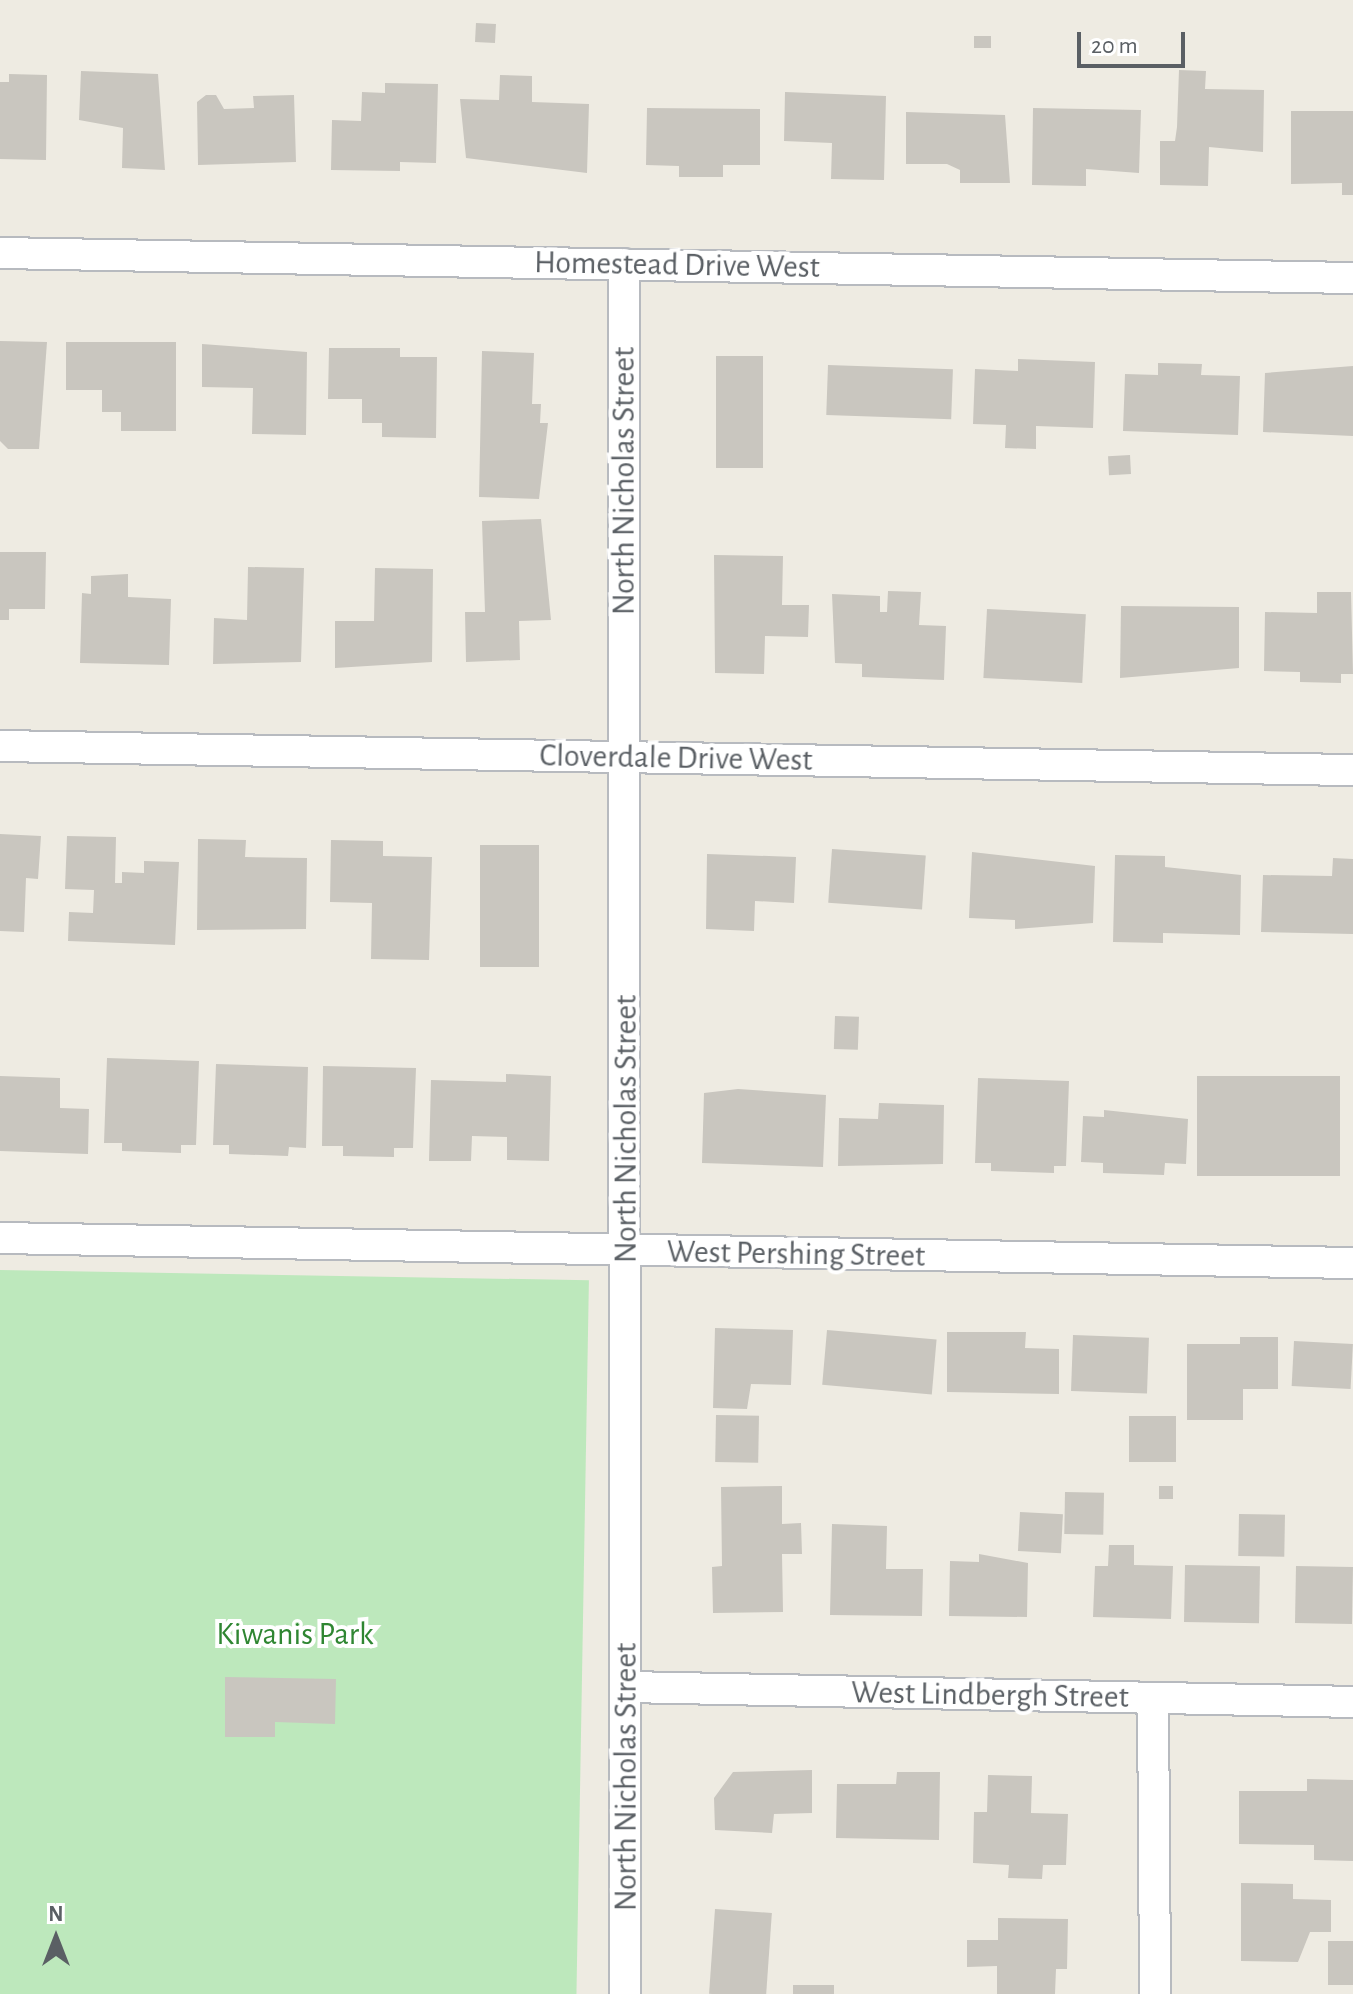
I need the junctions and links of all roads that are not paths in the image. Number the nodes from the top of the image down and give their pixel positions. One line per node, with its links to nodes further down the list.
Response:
1 (0, 253): 2 (street, Homestead Drive West)
2 (624, 264): 3 (street, Homestead Drive West); 5 (street, North Nicholas Street)
3 (1353, 278)
4 (0, 746): 5 (street, Cloverdale Drive West)
5 (623, 758): 6 (street, Cloverdale Drive West); 8 (street, North Nicholas Street)
6 (1353, 770)
7 (0, 1238): 8 (street, West Pershing Street)
8 (627, 1251): 9 (street, West Pershing Street); 10 (street, North Nicholas Street)
9 (1353, 1263)
10 (627, 1687): 11 (street, West Lindbergh Street); 13 (street, North Nicholas Street)
11 (1153, 1698): 12 (street, West Lindbergh Street); 14 (street)
12 (1353, 1702)
13 (625, 1994)
14 (1155, 1994)

